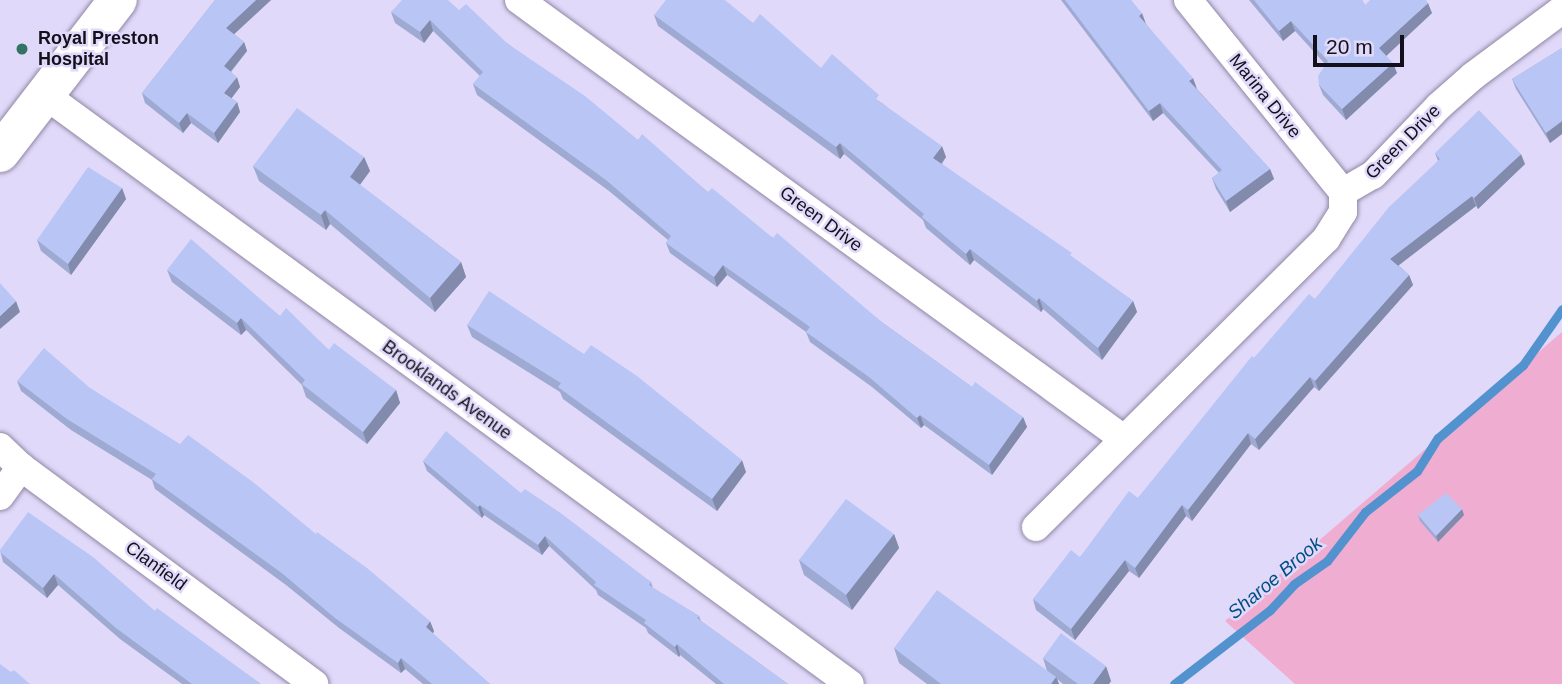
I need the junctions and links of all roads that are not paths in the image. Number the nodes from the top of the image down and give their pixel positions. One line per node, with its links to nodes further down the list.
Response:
1 (118, 0): 5 (street)
2 (519, 0): 8 (street, Green Drive)
3 (1188, 0): 7 (street, Marina Drive)
4 (1562, 10): 7 (street, Green Drive)
5 (45, 96): 6 (street); 14 (street, Brooklands Avenue)
6 (0, 153)
7 (1343, 192): 8 (street)
8 (1124, 439): 12 (street)
9 (0, 447): 10 (street, Clanfield)
10 (21, 467): 11 (street); 13 (street, Clanfield)
11 (0, 496)
12 (1036, 527)
13 (314, 684)
14 (850, 684)

